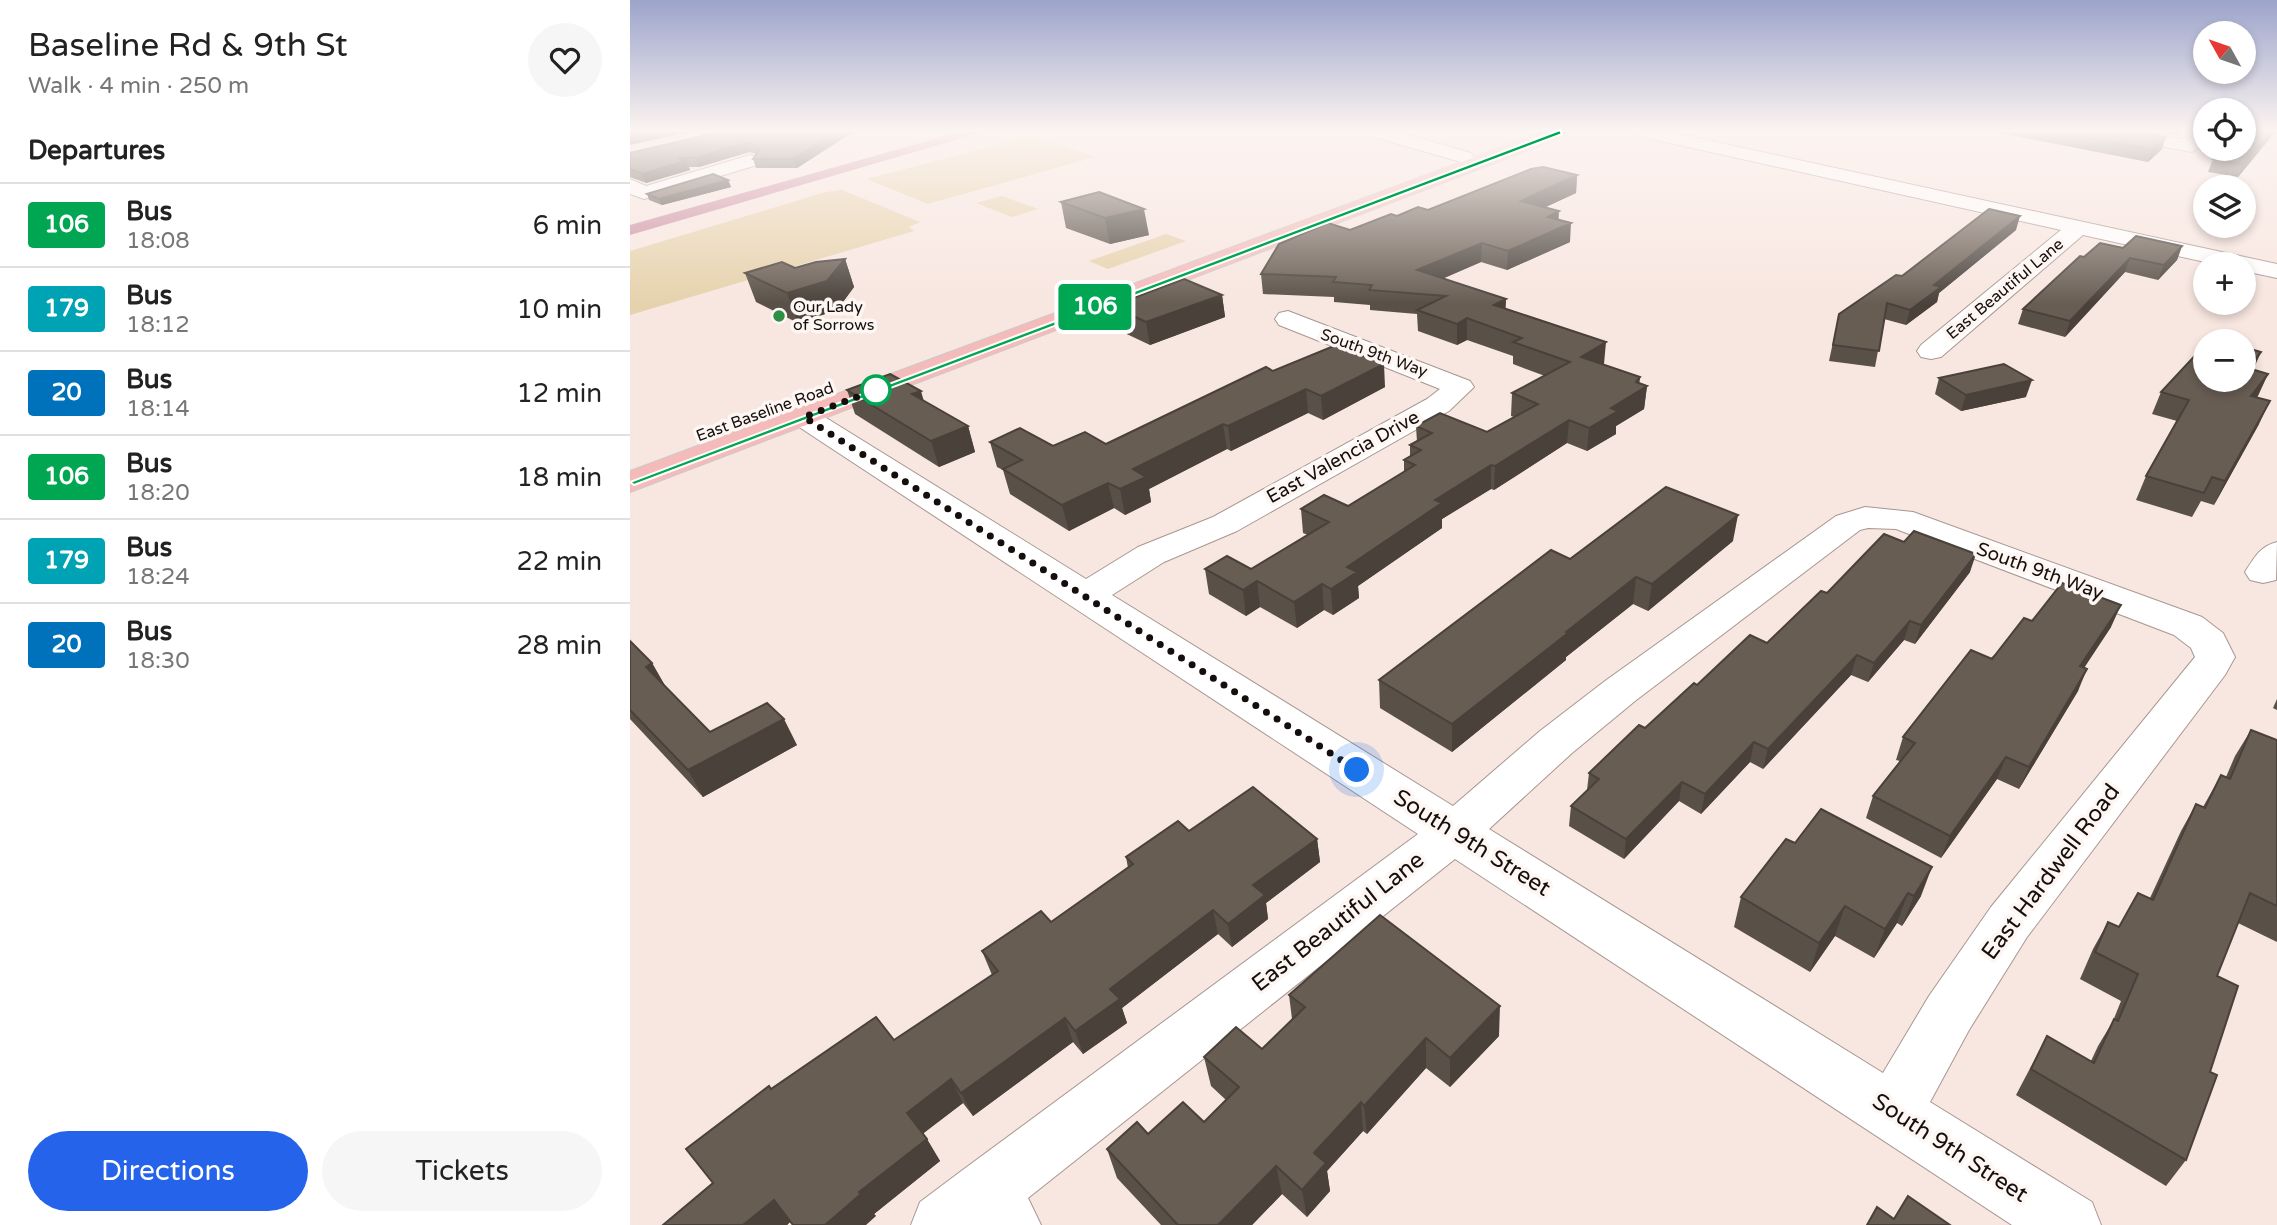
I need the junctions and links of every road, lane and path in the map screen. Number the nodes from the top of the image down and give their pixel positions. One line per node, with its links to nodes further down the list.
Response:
1 (1392, 189): 8 (main road, East Baseline Road)
2 (1905, 189): 3 (street)
3 (2079, 227): 4 (street); 6 (street, East Beautiful Lane)
4 (2277, 271)
5 (1288, 319): 7 (street, South 9th Way)
6 (1931, 351)
7 (1460, 387): 12 (street, East Valencia Drive)
8 (795, 411): 9 (main road, East Baseline Road); 10 (main road, East Baseline Road); 12 (street, South 9th Street)
9 (630, 462)
10 (630, 482)
11 (1865, 517): 13 (street, South 9th Way); 14 (street, East Beautiful Lane)
12 (1084, 598): 14 (street, South 9th Street)
13 (2209, 642): 15 (street, East Hardwell Road)
14 (1455, 832): 15 (street, South 9th Street); 16 (street, East Beautiful Lane)
15 (1893, 1111): 17 (street, South 9th Street)
16 (978, 1215)
17 (2069, 1225)

